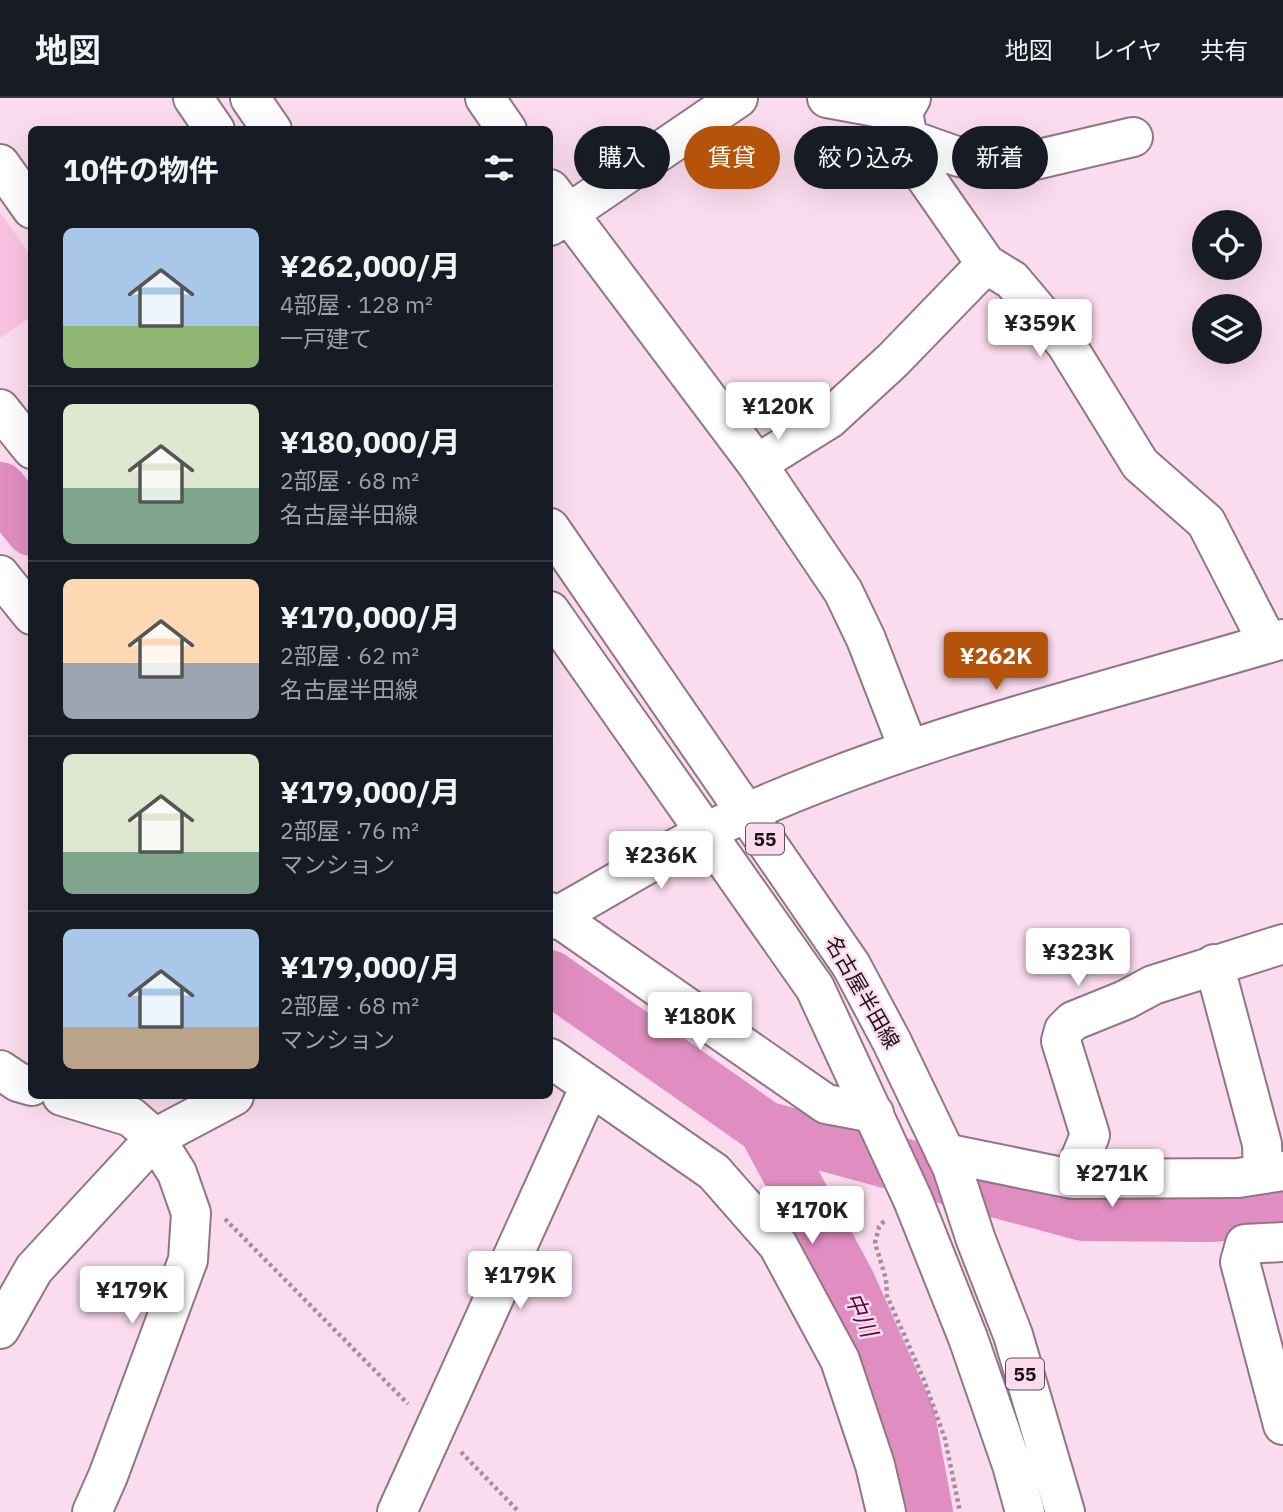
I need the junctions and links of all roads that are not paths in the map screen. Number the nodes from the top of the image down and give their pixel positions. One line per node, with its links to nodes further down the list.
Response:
1 (193, 98): 7 (street)
2 (250, 98): 8 (street)
3 (485, 98): 9 (street)
4 (827, 98): 6 (street)
5 (725, 101): 13 (street)
6 (907, 116): 10 (street); 14 (street)
7 (212, 126)
8 (269, 126)
9 (504, 126)
10 (1133, 137)
11 (0, 164): 12 (street)
12 (28, 203)
13 (555, 210): 17 (street)
14 (986, 264): 17 (street); 22 (street)
15 (0, 410): 16 (street)
16 (28, 445)
17 (757, 464): 23 (street)
18 (553, 532): 24 (street, 名古屋半田線 / 55)
19 (0, 575): 20 (street)
20 (28, 610)
21 (553, 615): 25 (street, 名古屋半田線 / 55)
22 (1276, 641): 23 (street)
23 (909, 750): 24 (street)
24 (747, 812): 25 (street); 38 (street, 名古屋半田線 / 55)
25 (705, 832): 26 (street); 36 (street, 名古屋半田線 / 55)
26 (553, 915)
27 (553, 917): 36 (street)
28 (1283, 944): 29 (street)
29 (1214, 964): 39 (street); 40 (street)
30 (553, 1060): 33 (street)
31 (0, 1070): 32 (street)
32 (28, 1085)
33 (590, 1086): 45 (street); 46 (street)
34 (72, 1099): 37 (street)
35 (228, 1099): 37 (street)
36 (874, 1113): 47 (street, 名古屋半田線 / 55)
37 (155, 1138): 42 (street); 44 (street)
38 (949, 1160): 40 (street); 48 (street, 名古屋半田線 / 55)
39 (1273, 1172): 40 (street)
40 (1072, 1179)
41 (1283, 1242): 43 (street)
42 (0, 1329)
43 (1283, 1424)
44 (92, 1512)
45 (397, 1512)
46 (886, 1512)
47 (1025, 1512)
48 (1065, 1512)

